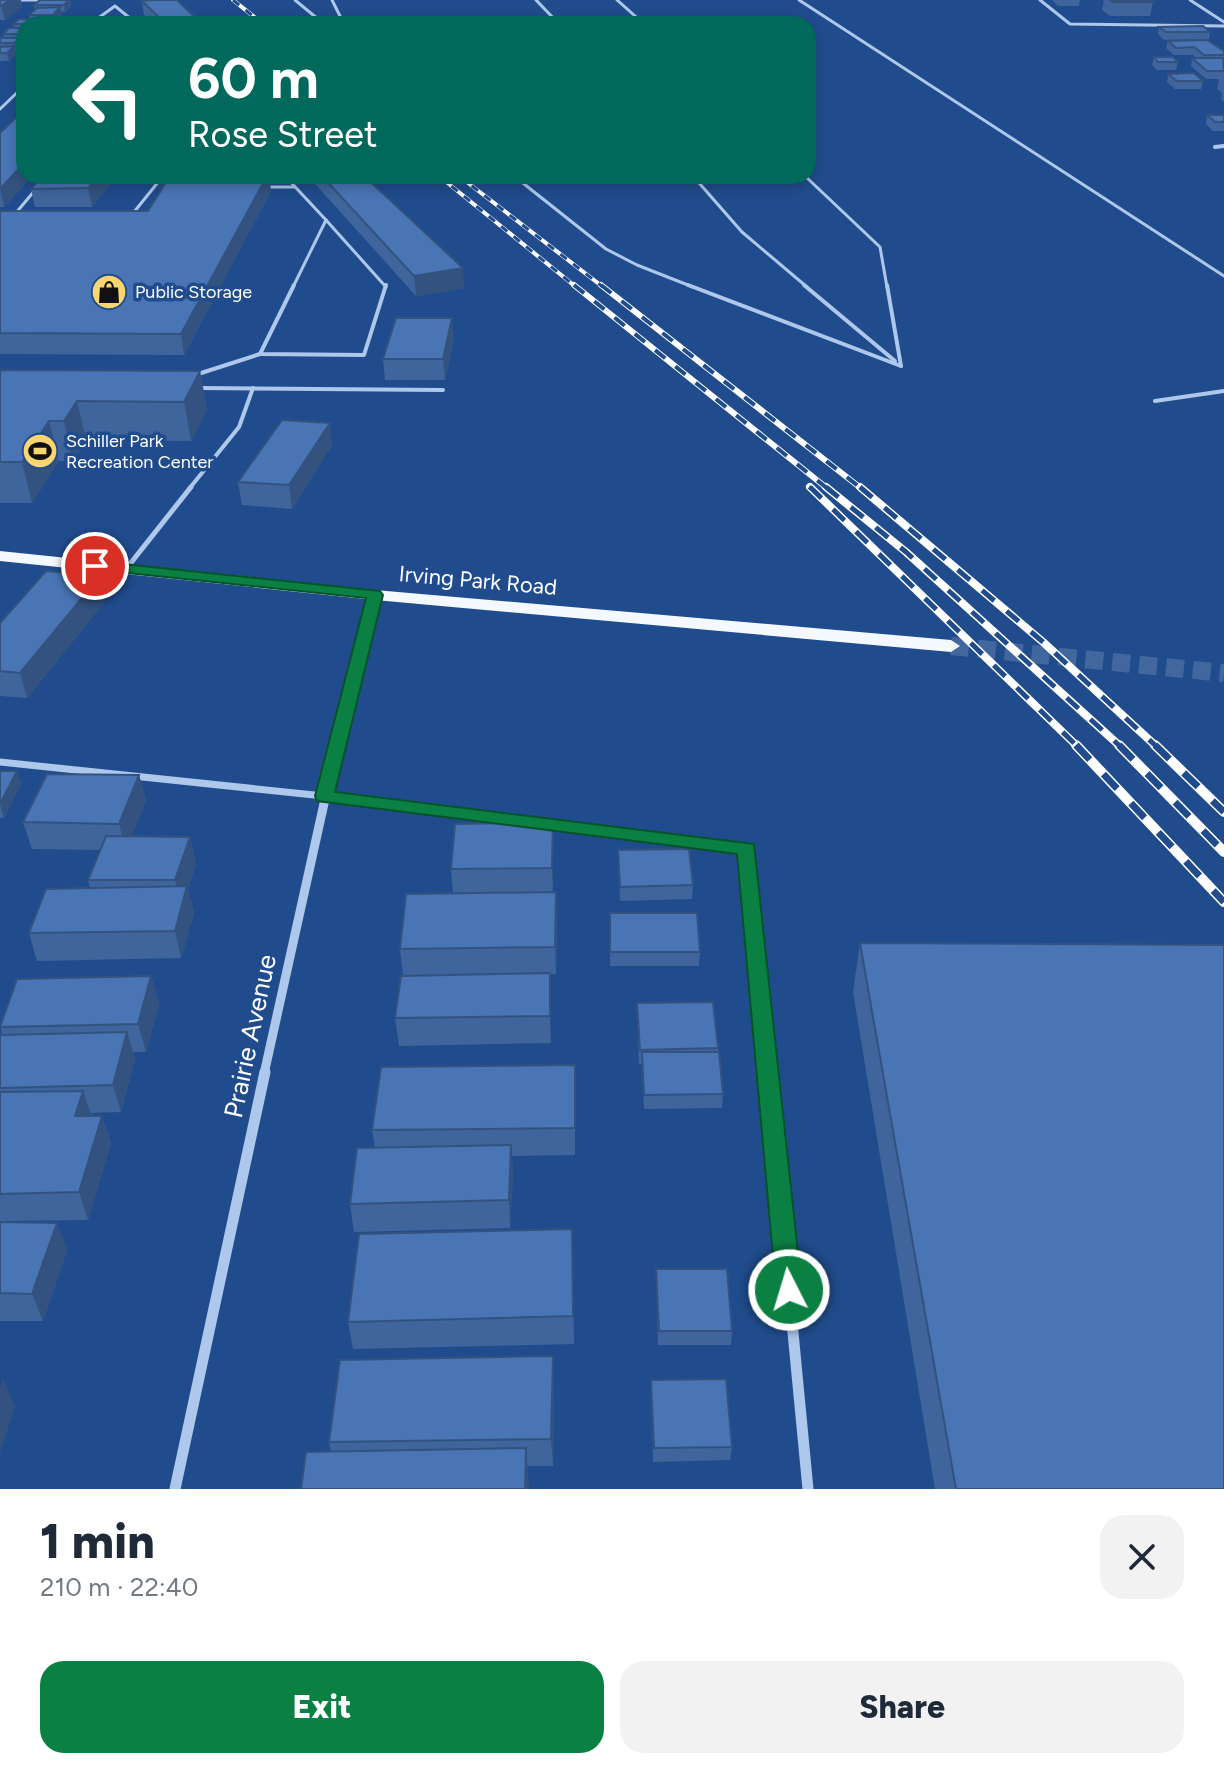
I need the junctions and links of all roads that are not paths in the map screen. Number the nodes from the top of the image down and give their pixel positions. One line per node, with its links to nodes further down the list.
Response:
1 (0, 0): 2 (lane)
2 (46, 0)
3 (107, 0): 10 (lane)
4 (295, 0): 13 (lane)
5 (536, 0): 14 (lane)
6 (617, 0): 15 (lane)
7 (799, 0): 33 (lane)
8 (1040, 0): 16 (street)
9 (1190, 0): 16 (street)
10 (115, 6): 11 (lane); 12 (lane)
11 (101, 16)
12 (127, 16)
13 (314, 16)
14 (551, 16)
15 (635, 16)
16 (1224, 24)
17 (16, 94): 18 (lane)
18 (0, 109)
19 (1224, 146): 20 (street)
20 (1215, 147)
21 (292, 184): 29 (lane)
22 (524, 184): 35 (lane)
23 (700, 184): 35 (lane)
24 (813, 184): 35 (lane)
25 (155, 186): 26 (lane); 32 (lane)
26 (171, 186)
27 (38, 187): 31 (lane)
28 (248, 187): 29 (lane)
29 (295, 187): 30 (lane)
30 (326, 219): 34 (lane); 34 (lane)
31 (25, 220)
32 (127, 220)
33 (1224, 276)
34 (260, 354): 36 (lane)
35 (901, 366)
36 (188, 377)
37 (197, 388): 38 (lane)
38 (253, 388): 39 (lane); 43 (lane)
39 (443, 390)
40 (1224, 391): 41 (lane)
41 (1155, 401)
42 (0, 556): 43 (main road, Irving Park Road)
43 (126, 569): 44 (main road, Irving Park Road)
44 (375, 595): 45 (main road, Irving Park Road); 47 (street, Prairie Avenue)
45 (951, 646)
46 (0, 762): 47 (lane)
47 (324, 796): 48 (street, Prairie Avenue); 49 (street)
48 (175, 1489)
49 (808, 1489)

